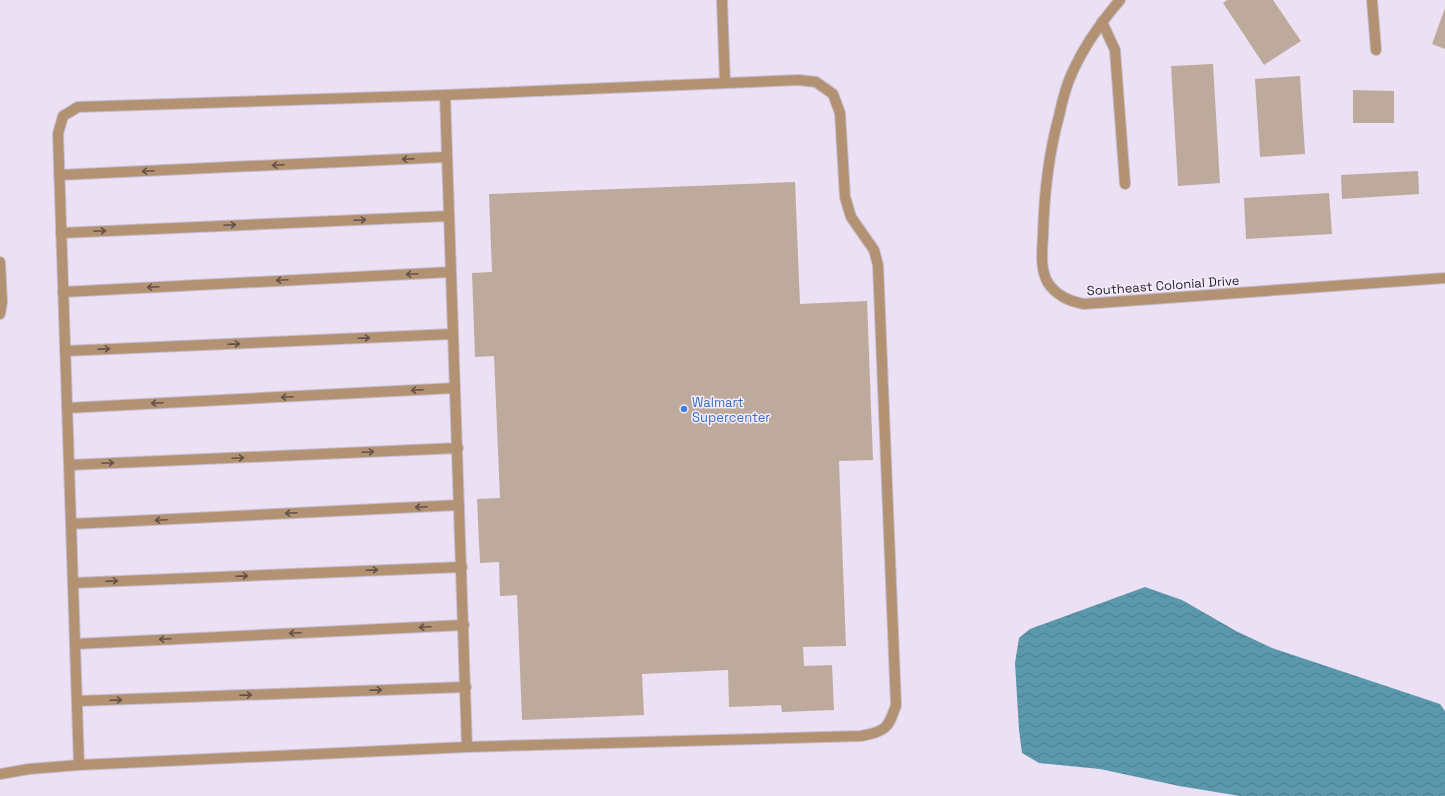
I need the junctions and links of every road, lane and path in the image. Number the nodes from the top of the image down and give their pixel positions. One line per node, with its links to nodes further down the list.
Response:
1 (722, 0): 6 (street)
2 (1120, 0): 4 (street, Southeast Colonial Drive)
3 (1372, 0): 5 (street)
4 (1102, 22): 10 (street); 15 (street, Southeast Colonial Drive)
5 (1376, 50)
6 (725, 82): 7 (street); 33 (street)
7 (445, 95): 8 (street); 9 (street)
8 (447, 157): 9 (street, one-way to 9); 11 (street)
9 (59, 175): 12 (street)
10 (1125, 184)
11 (449, 216): 12 (street, one-way to 11); 14 (street)
12 (61, 233): 16 (street)
13 (0, 262): 17 (street)
14 (451, 272): 16 (street, one-way to 16); 19 (street)
15 (1445, 278)
16 (63, 292): 20 (street)
17 (1, 302): 18 (street)
18 (0, 314)
19 (454, 334): 20 (street, one-way to 19); 21 (street)
20 (65, 351): 22 (street)
21 (456, 388): 22 (street, one-way to 22); 23 (street)
22 (67, 408): 24 (street)
23 (458, 448): 24 (street, one-way to 23); 25 (street)
24 (69, 465): 26 (street)
25 (460, 505): 26 (street, one-way to 26); 27 (street)
26 (71, 524): 28 (street)
27 (462, 567): 28 (street, one-way to 27); 29 (street)
28 (73, 583): 30 (street)
29 (464, 625): 30 (street, one-way to 30); 31 (street)
30 (75, 644): 32 (street)
31 (466, 687): 32 (street, one-way to 31); 33 (street)
32 (77, 701): 34 (street)
33 (467, 747): 34 (street)
34 (79, 765): 35 (street)
35 (0, 774)

